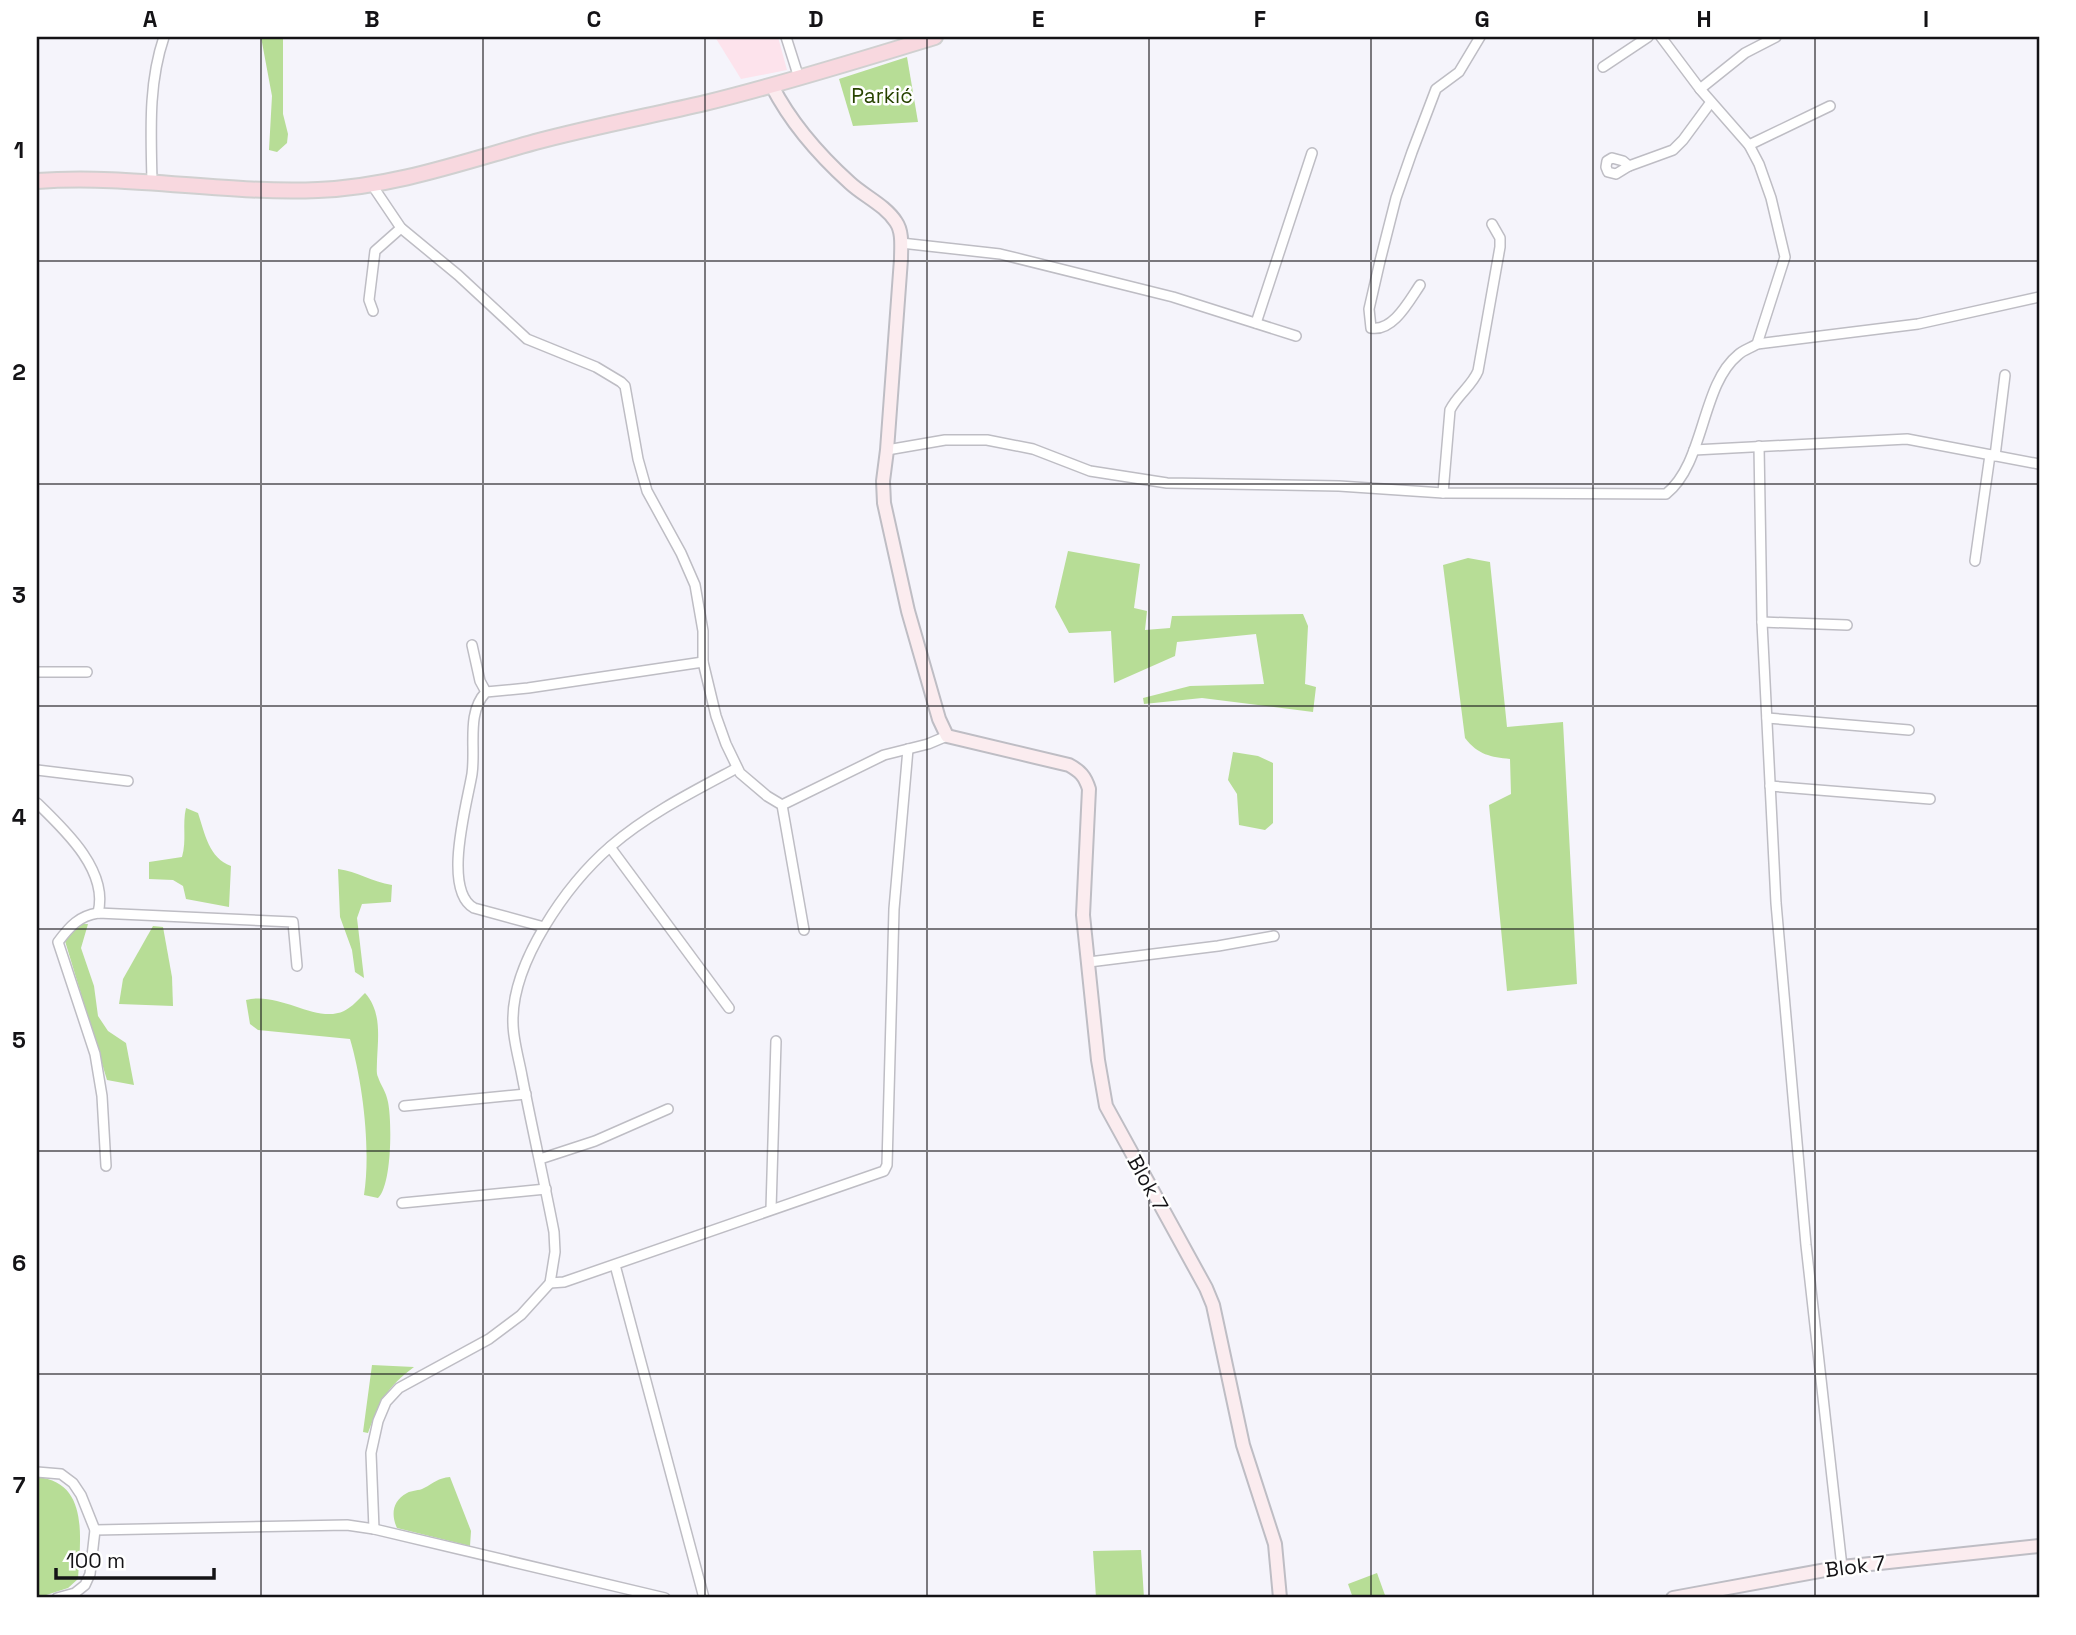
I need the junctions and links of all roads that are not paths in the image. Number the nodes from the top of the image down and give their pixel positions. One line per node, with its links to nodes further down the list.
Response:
1 (164, 37): 19 (street)
2 (786, 37): 10 (street)
3 (935, 37): 8 (main road)
4 (1480, 37): 24 (street)
5 (1648, 37): 9 (street)
6 (1661, 37): 12 (street)
7 (1776, 37): 12 (street)
8 (918, 39): 10 (main road)
9 (1604, 67)
10 (799, 78): 11 (main road)
11 (772, 86): 20 (main road); 23 (street)
12 (1700, 89): 13 (street)
13 (1712, 102): 15 (street); 17 (street)
14 (1830, 106): 15 (street)
15 (1749, 145): 29 (street)
16 (1312, 153): 27 (street)
17 (1629, 166)
18 (37, 181): 19 (main road)
19 (152, 182): 20 (main road)
20 (372, 185): 22 (street)
21 (1492, 224): 36 (street)
22 (401, 228): 26 (street); 41 (street)
23 (901, 243): 27 (street); 32 (street)
24 (1420, 285)
25 (2039, 297): 29 (street)
26 (373, 311)
27 (1256, 323): 28 (street)
28 (1296, 336)
29 (1757, 344): 33 (street)
30 (2006, 375): 34 (street)
31 (1759, 446): 33 (street); 34 (street); 38 (street)
32 (887, 450): 36 (street); 47 (street)
33 (1694, 450): 36 (street)
34 (1993, 456): 35 (street); 37 (street)
35 (2039, 464)
36 (1443, 493)
37 (1975, 561)
38 (1762, 622): 39 (street); 45 (street)
39 (1847, 625)
40 (472, 645): 44 (street)
41 (703, 662): 44 (street); 49 (street)
42 (37, 672): 43 (street)
43 (87, 672)
44 (486, 692): 58 (street)
45 (1768, 718): 46 (street); 52 (street)
46 (1909, 730)
47 (947, 736): 48 (street); 61 (street, Blok 7)
48 (908, 749): 55 (street); 72 (street)
49 (737, 768): 55 (street); 56 (street)
50 (37, 770): 51 (street)
51 (128, 781)
52 (1770, 786): 53 (street); 79 (street)
53 (1930, 799)
54 (37, 803): 57 (street)
55 (782, 805): 59 (street)
56 (610, 847): 58 (street); 63 (street)
57 (98, 914): 62 (street); 69 (street)
58 (544, 927): 65 (street)
59 (804, 930)
60 (1274, 936): 61 (street)
61 (1088, 962): 83 (street, Blok 7)
62 (297, 966)
63 (729, 1008)
64 (776, 1041): 72 (street)
65 (526, 1094): 66 (street); 68 (street)
66 (404, 1106)
67 (668, 1109): 68 (street)
68 (540, 1159): 70 (street)
69 (106, 1166)
70 (546, 1189): 71 (street); 74 (street)
71 (402, 1203)
72 (771, 1209): 73 (street)
73 (615, 1265): 74 (street); 82 (street)
74 (550, 1283): 76 (street)
75 (37, 1472): 77 (street)
76 (374, 1529): 77 (street); 81 (street)
77 (94, 1530): 80 (street)
78 (2039, 1546): 79 (street, Blok 7)
79 (1842, 1567): 84 (street, Blok 7)
80 (57, 1598)
81 (665, 1598)
82 (704, 1598)
83 (1280, 1598)
84 (1673, 1598)

